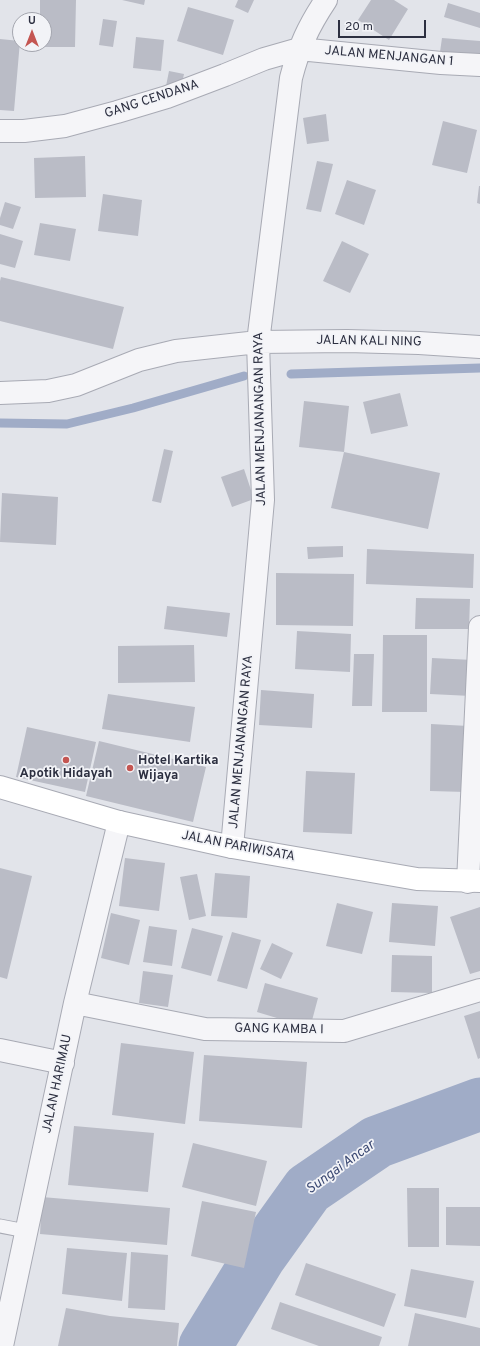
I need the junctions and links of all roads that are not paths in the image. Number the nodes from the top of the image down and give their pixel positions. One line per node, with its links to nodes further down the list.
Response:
1 (326, 0): 2 (street, JALAN MENJANANGAN RAYA)
2 (299, 49): 3 (street, JALAN MENJANGAN 1); 4 (street, GANG CENDANA); 5 (street, JALAN MENJANANGAN RAYA)
3 (480, 65)
4 (0, 131)
5 (258, 342): 6 (street, JALAN KALI NING); 7 (street, JALAN KALI NING); 11 (street, JALAN MENJANANGAN RAYA)
6 (480, 347)
7 (0, 393)
8 (480, 627): 12 (street)
9 (0, 787): 10 (street, JALAN PARIWISATA)
10 (119, 822): 11 (street, JALAN PARIWISATA); 14 (street, JALAN HARIMAU)
11 (232, 847): 12 (street, JALAN PARIWISATA)
12 (474, 882)
13 (480, 990): 14 (street, GANG KAMBA I)
14 (75, 1003): 16 (street, JALAN HARIMAU)
15 (0, 1050): 16 (street)
16 (63, 1063): 18 (street, JALAN HARIMAU)
17 (0, 1226): 18 (lane)
18 (26, 1231): 19 (street, JALAN HARIMAU)
19 (2, 1346)

